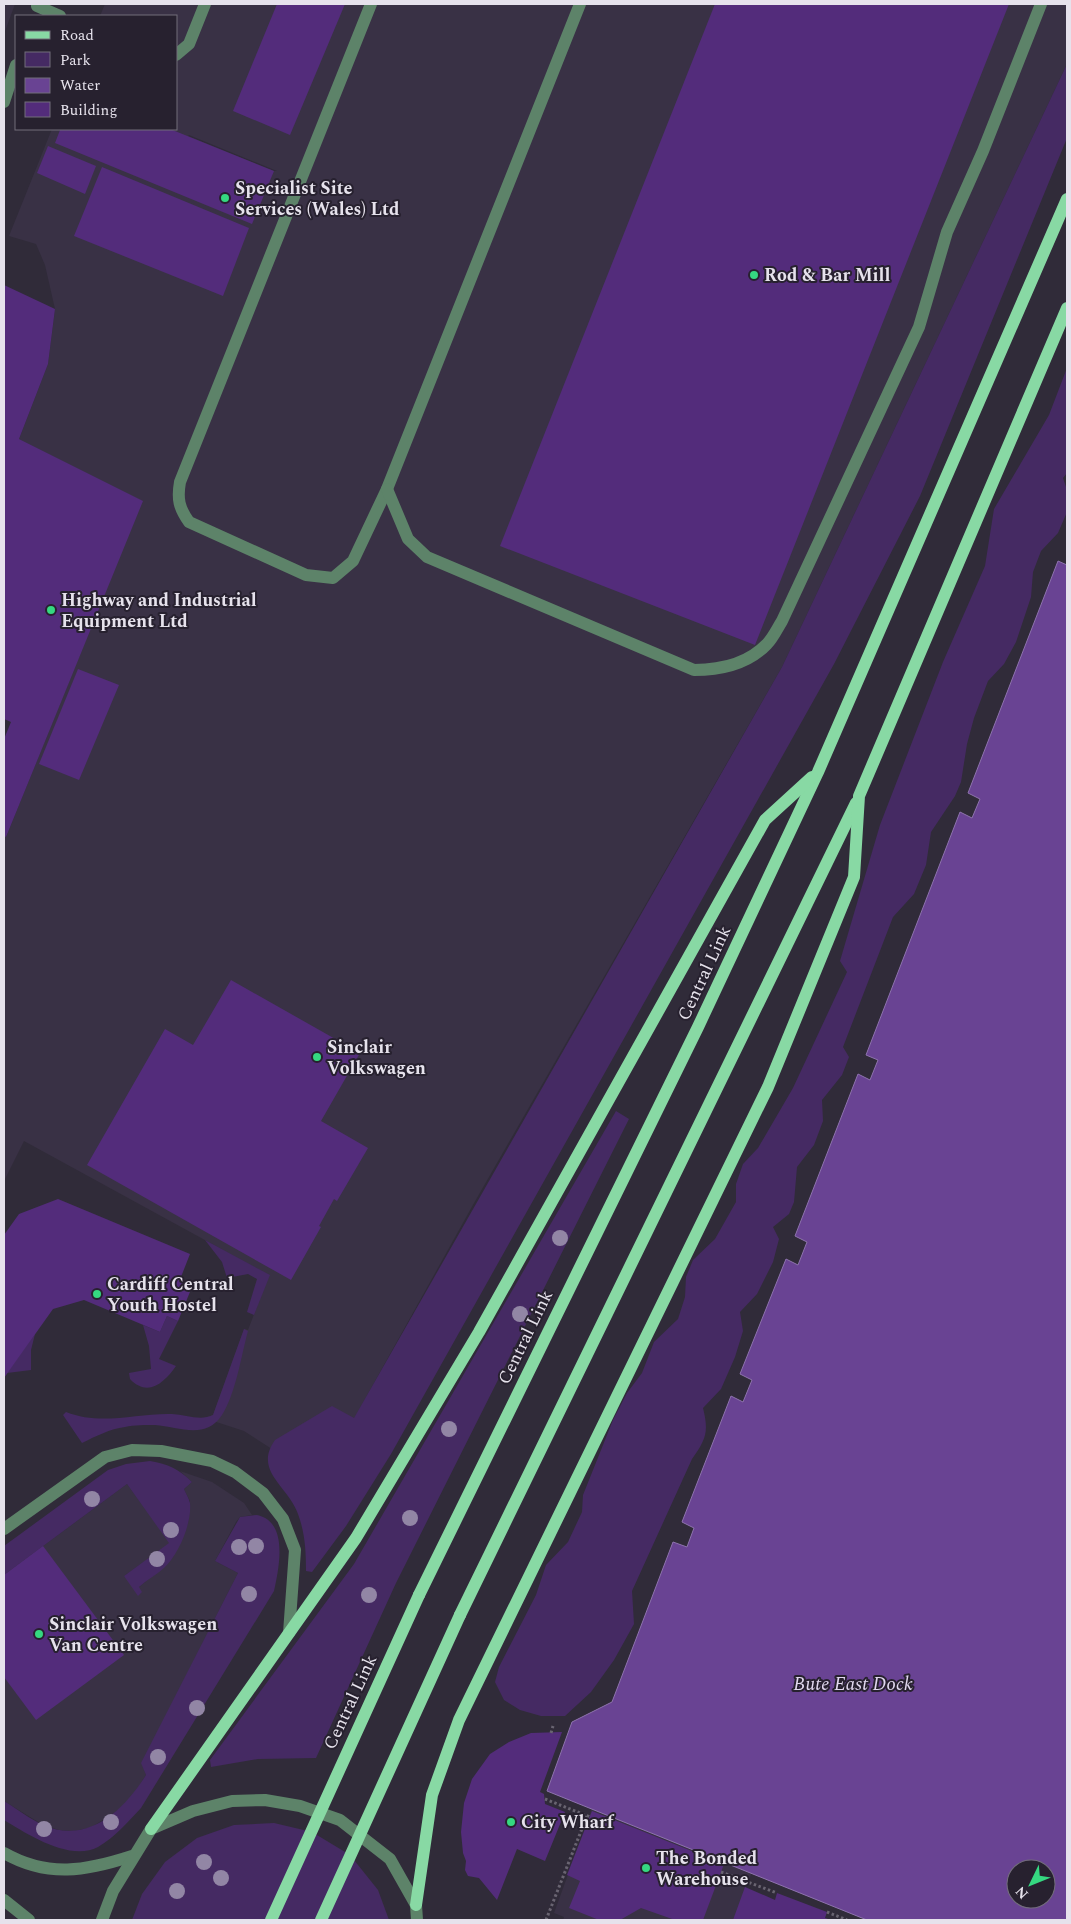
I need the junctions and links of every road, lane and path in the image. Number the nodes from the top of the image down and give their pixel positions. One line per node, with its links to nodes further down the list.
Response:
1 (205, 4): 7 (street)
2 (371, 4): 12 (street)
3 (580, 4): 12 (street)
4 (1041, 4): 12 (street)
5 (36, 8): 6 (street)
6 (57, 15)
7 (178, 53)
8 (15, 68): 9 (street)
9 (4, 102)
10 (1067, 199): 13 (main road, Central Link)
11 (1067, 308): 14 (main road)
12 (387, 489)
13 (818, 772): 16 (main road); 30 (main road, Central Link, bridge)
14 (859, 796): 26 (main road); 31 (main road, bridge)
15 (4, 1529): 16 (street)
16 (289, 1633): 20 (main road)
17 (553, 1726): 18 (path)
18 (551, 1732)
19 (545, 1799): 33 (path)
20 (150, 1830): 22 (street); 26 (street)
21 (4, 1853): 22 (street)
22 (132, 1856): 29 (street)
23 (721, 1872): 24 (path)
24 (777, 1893)
25 (4, 1900): 28 (street)
26 (416, 1905): 32 (street)
27 (827, 1912): 34 (path)
28 (29, 1920)
29 (102, 1920)
30 (271, 1920)
31 (320, 1920)
32 (417, 1920)
33 (546, 1920)
34 (847, 1920)

